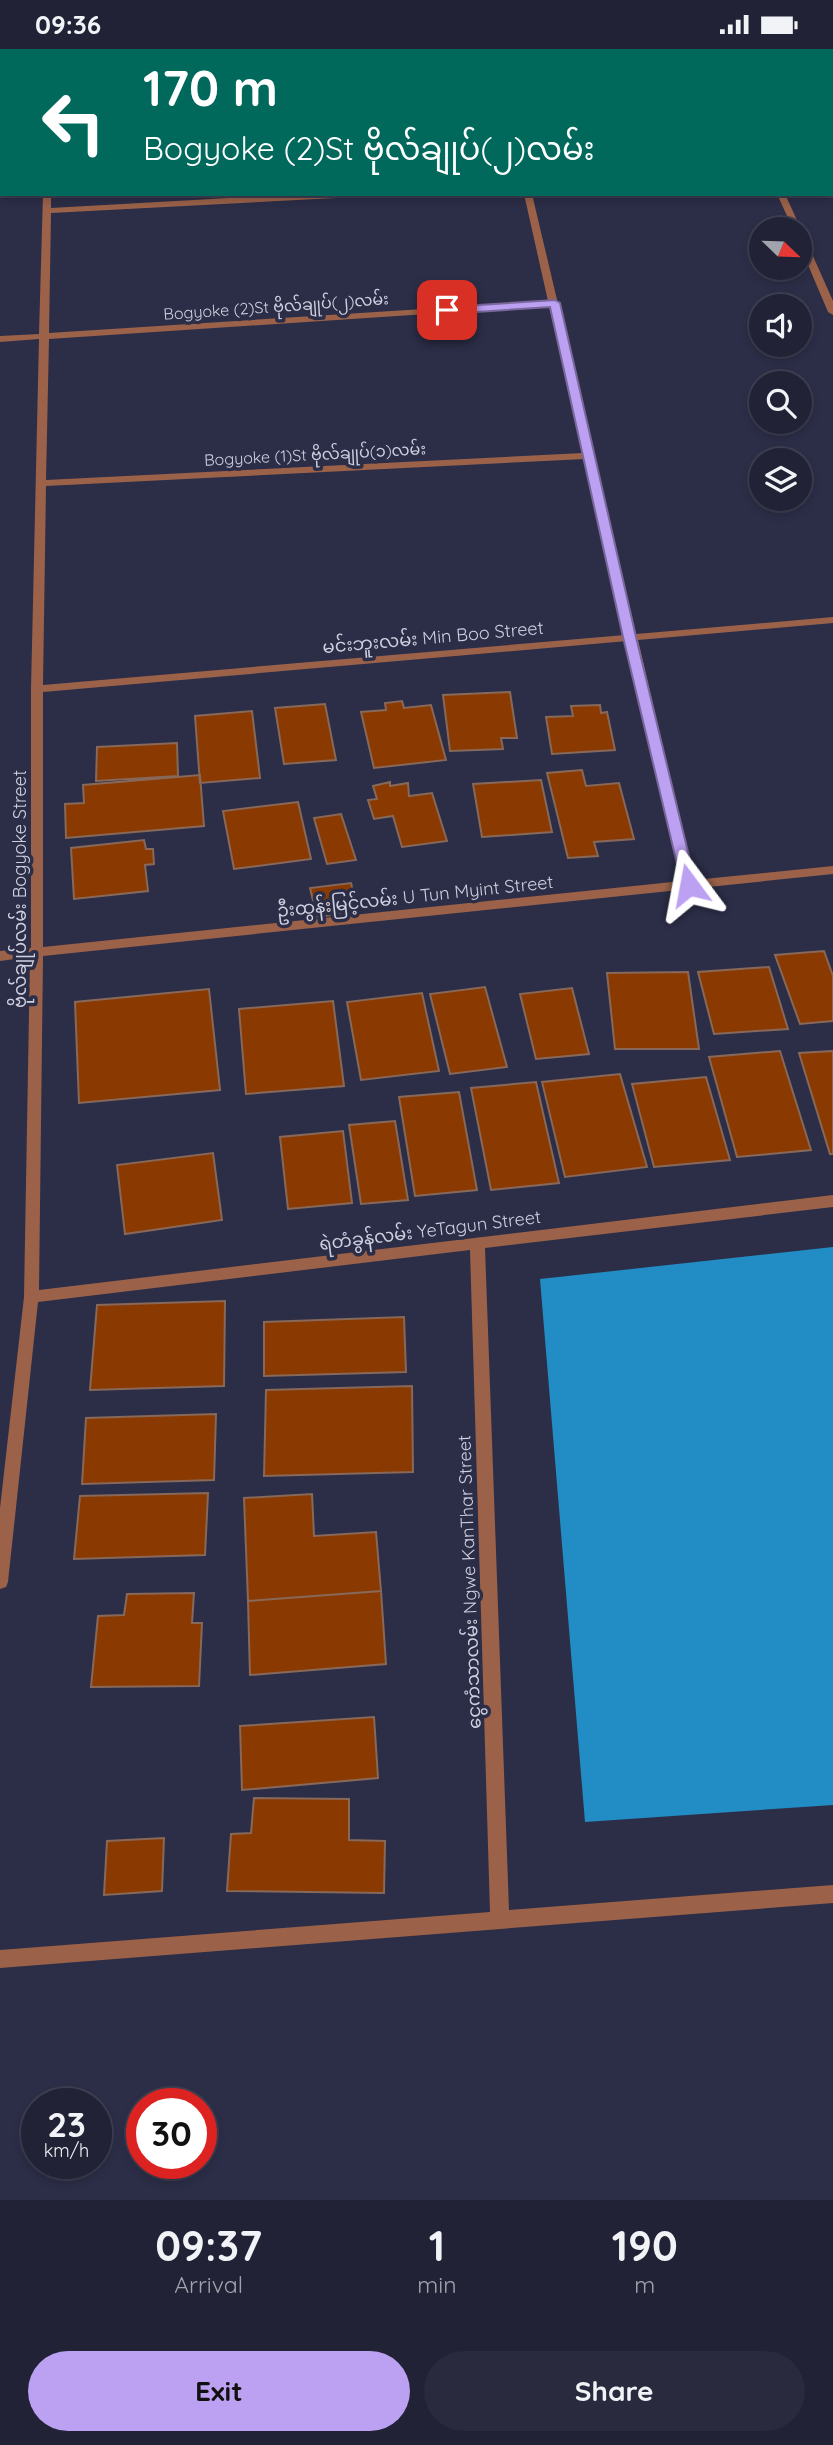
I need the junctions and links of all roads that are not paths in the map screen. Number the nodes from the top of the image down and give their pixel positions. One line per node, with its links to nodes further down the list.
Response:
1 (47, 196): 5 (street, ဗိုလ်ချုပ်လမ်း Bogyoke Street)
2 (319, 196): 5 (street)
3 (528, 196): 8 (street)
4 (782, 196): 6 (street)
5 (47, 211): 10 (street, ဗိုလ်ချုပ်လမ်း Bogyoke Street)
6 (792, 217)
7 (812, 264): 9 (street)
8 (555, 303): 10 (street, Bogyoke (2)St ဗိုလ်ချုပ်(၂)လမ်း); 12 (street)
9 (833, 312)
10 (44, 337): 11 (street, Bogyoke (2)St ဗိုလ်ချုပ်(၂)လမ်း); 13 (street, ဗိုလ်ချုပ်လမ်း Bogyoke Street)
11 (0, 339)
12 (589, 456): 13 (street, Bogyoke (1)St ဗိုလ်ချုပ်(၁)လမ်း); 15 (street)
13 (41, 483): 16 (street, ဗိုလ်ချုပ်လမ်း Bogyoke Street)
14 (833, 620): 15 (street, မင်းဘူးလမ်း Min Boo Street)
15 (629, 637): 16 (street, မင်းဘူးလမ်း Min Boo Street); 18 (street)
16 (37, 689): 19 (street, ဗိုလ်ချုပ်လမ်း Bogyoke Street)
17 (833, 870): 18 (street, ဦးထွန်းမြင့်လမ်း U Tun Myint Street)
18 (689, 885): 19 (street, ဦးထွန်းမြင့်လမ်း U Tun Myint Street)
19 (37, 952): 20 (street, ဦးထွန်းမြင့်လမ်း U Tun Myint Street); 23 (street, ဗိုလ်ချုပ်လမ်း Bogyoke Street)
20 (0, 956)
21 (833, 1201): 22 (street, ရဲတံခွန်လမ်း YeTagun Street)
22 (477, 1243): 23 (street, ရဲတံခွန်လမ်း YeTagun Street); 26 (street, ငွေကံသာလမ်း Ngwe KanThar Street)
23 (31, 1297): 24 (street, ဗိုလ်ချုပ်လမ်း Bogyoke Street)
24 (0, 1582)
25 (833, 1894): 26 (street)
26 (500, 1920): 27 (street)
27 (0, 1959)

